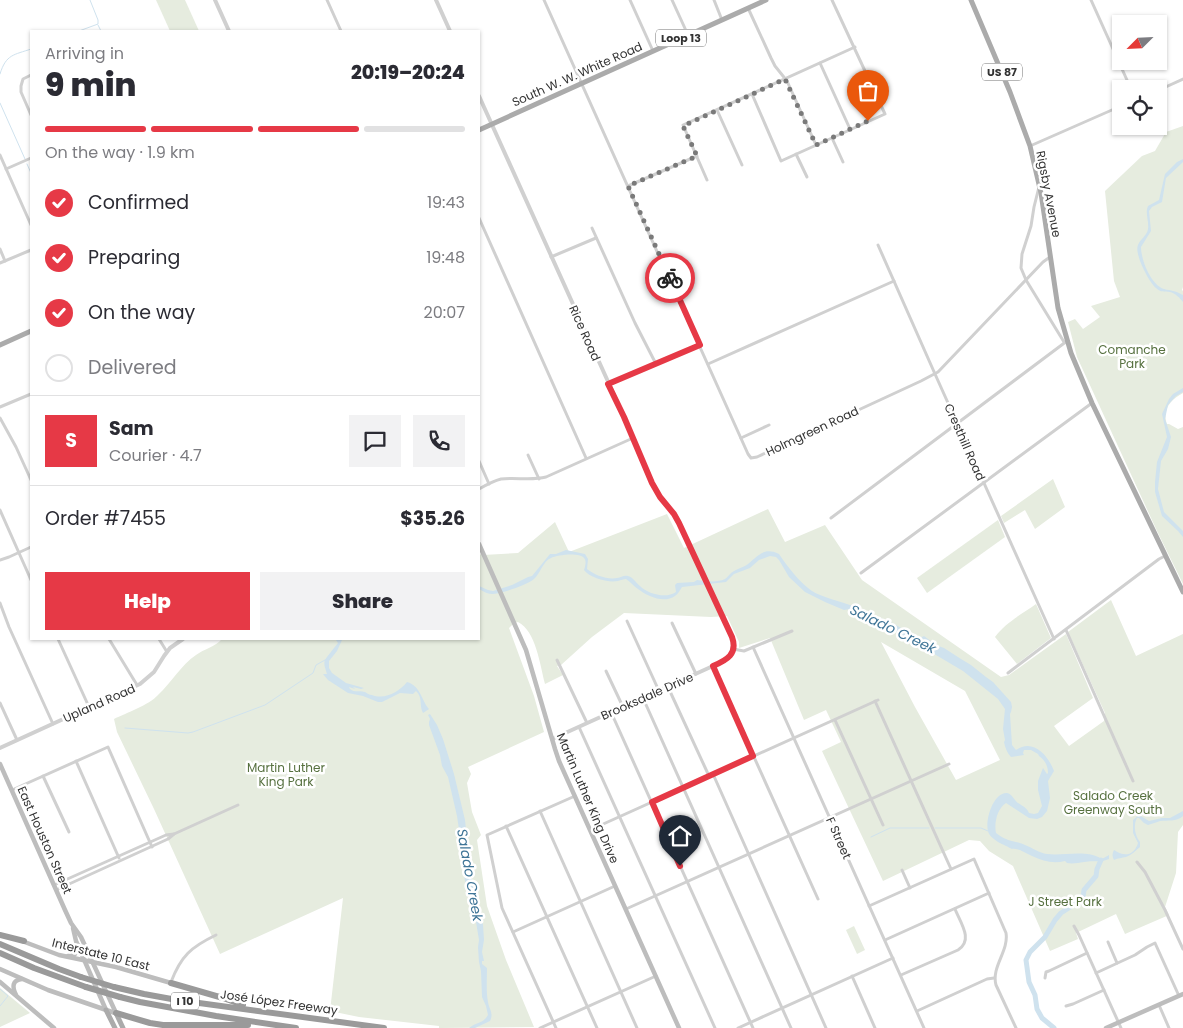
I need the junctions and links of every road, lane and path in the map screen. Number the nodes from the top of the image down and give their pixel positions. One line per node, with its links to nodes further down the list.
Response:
1 (215, 0): 15 (street)
2 (327, 0): 16 (street)
3 (436, 0): 17 (street)
4 (544, 0): 26 (street, Holmgreen Road)
5 (630, 0): 20 (street)
6 (672, 0): 18 (street)
7 (714, 0): 14 (street)
8 (766, 0): 12 (main road, South W. W. White Road / Loop 13)
9 (832, 0): 19 (street)
10 (971, 0): 38 (main road, Rigsby Avenue / US 87)
11 (1091, 0): 25 (street)
12 (756, 2): 13 (main road, South W. W. White Road / Loop 13)
13 (748, 8): 14 (main road, South W. W. White Road / Loop 13); 23 (street)
14 (722, 20): 18 (main road, South W. W. White Road / Loop 13)
15 (229, 30)
16 (341, 30)
17 (450, 30)
18 (688, 35): 20 (main road, South W. W. White Road / Loop 13)
19 (855, 48): 21 (street); 34 (street)
20 (653, 51): 26 (main road, South W. W. White Road / Loop 13)
21 (820, 63): 23 (street); 34 (street)
22 (30, 76): 32 (street)
23 (785, 79): 28 (street); 37 (street)
24 (1183, 79): 27 (street)
25 (1127, 80)
26 (582, 83): 33 (main road, South W. W. White Road / Loop 13); 49 (street, Holmgreen Road)
27 (1167, 86)
28 (752, 94): 30 (street); 39 (street)
29 (480, 98): 33 (street, Rice Road)
30 (717, 110): 41 (street); 44 (street)
31 (1112, 110): 38 (street)
32 (30, 113)
33 (491, 124): 35 (main road, South W. W. White Road / Loop 13); 57 (street, Rice Road)
34 (850, 129): 36 (street)
35 (480, 130)
36 (832, 138): 37 (street); 43 (street)
37 (816, 145): 39 (street)
38 (1030, 146): 48 (main road, Rigsby Avenue / US 87)
39 (796, 154): 46 (street)
40 (0, 155): 45 (street)
41 (697, 156): 47 (street); 49 (street)
42 (30, 158): 45 (street)
43 (843, 162)
44 (742, 165)
45 (6, 169): 51 (street)
46 (806, 177)
47 (708, 180)
48 (1039, 185): 58 (main road, Rigsby Avenue / US 87); 61 (street)
49 (628, 186): 66 (street, Holmgreen Road)
50 (480, 220): 80 (street)
51 (30, 224)
52 (592, 228): 53 (street)
53 (596, 238): 57 (street); 67 (street)
54 (878, 245): 62 (street, Cresthill Road)
55 (0, 249): 59 (street)
56 (30, 250): 59 (street)
57 (551, 257): 70 (street, Rice Road)
58 (1050, 257): 61 (street, Holmgreen Road); 64 (main road, Rigsby Avenue / US 87)
59 (5, 261): 60 (street)
60 (0, 264)
61 (1026, 280): 64 (street); 69 (street, Holmgreen Road)
62 (894, 281): 68 (street); 69 (street, Cresthill Road)
63 (30, 331): 65 (main road)
64 (1066, 342): 72 (main road, Rigsby Avenue / US 87); 75 (street)
65 (0, 345)
66 (700, 345): 67 (street); 68 (street, Holmgreen Road)
67 (656, 364): 70 (street)
68 (708, 364): 78 (street, Holmgreen Road)
69 (935, 374): 75 (street, Cresthill Road); 78 (street, Holmgreen Road)
70 (608, 384): 77 (street, Rice Road)
71 (30, 394): 73 (street)
72 (1092, 403): 84 (street); 93 (main road, Rigsby Avenue / US 87)
73 (0, 407)
74 (0, 418): 82 (street)
75 (956, 423): 84 (street, Cresthill Road); 89 (street)
76 (769, 425): 78 (street)
77 (633, 438): 80 (street); 109 (street, Rice Road)
78 (741, 438)
79 (528, 455): 83 (street)
80 (586, 458): 83 (street)
81 (480, 467): 85 (street)
82 (30, 478)
83 (539, 479): 85 (street)
84 (983, 483): 95 (street); 103 (street, Cresthill Road)
85 (489, 484): 86 (street)
86 (480, 488)
87 (0, 510): 88 (street)
88 (2, 518): 92 (street)
89 (831, 518)
90 (30, 547): 92 (street)
91 (480, 547): 129 (main road, Martin Luther King Drive)
92 (19, 552): 94 (street); 96 (street)
93 (1165, 556): 97 (main road, Rigsby Avenue / US 87); 101 (street)
94 (0, 560)
95 (861, 573)
96 (30, 578)
97 (1183, 592)
98 (0, 603): 126 (street)
99 (627, 621): 118 (street)
100 (672, 623): 115 (street)
101 (1066, 630): 103 (street); 139 (street)
102 (792, 631): 108 (street)
103 (1054, 639): 114 (street)
104 (58, 640): 121 (street)
105 (110, 640): 116 (street)
106 (160, 640): 110 (street)
107 (182, 640): 110 (street, Upland Road)
108 (753, 647): 109 (street); 128 (street, F Street)
109 (733, 649): 112 (street, Brooksdale Drive)
110 (167, 652): 116 (street, Upland Road)
111 (557, 660): 125 (street)
112 (713, 666): 115 (street, Brooksdale Drive); 132 (street)
113 (606, 671): 122 (street)
114 (1008, 673)
115 (696, 674): 117 (street, Brooksdale Drive)
116 (137, 685): 121 (street, Upland Road)
117 (668, 686): 118 (street, Brooksdale Drive); 136 (street)
118 (659, 691): 119 (street, Brooksdale Drive)
119 (643, 698): 122 (street, Brooksdale Drive); 140 (street)
120 (0, 703): 130 (street)
121 (89, 707): 126 (street, Upland Road)
122 (623, 707): 123 (street, Brooksdale Drive)
123 (611, 712): 125 (street, Brooksdale Drive); 144 (street)
124 (835, 720): 128 (street); 138 (street); 143 (street)
125 (587, 723): 127 (street, Brooksdale Drive)
126 (52, 724): 130 (street, Upland Road)
127 (579, 727): 129 (street, Brooksdale Drive); 147 (street)
128 (794, 738): 132 (street); 148 (street, F Street)
129 (552, 739): 142 (main road, Martin Luther King Drive)
130 (17, 740): 131 (street, Upland Road)
131 (0, 748)
132 (753, 756): 136 (street); 153 (street)
133 (76, 761): 137 (street); 154 (street); 156 (street)
134 (0, 764): 141 (main road, East Houston Street)
135 (949, 764): 138 (street)
136 (711, 775): 140 (street); 155 (street)
137 (43, 776): 141 (street); 152 (street)
138 (911, 781): 143 (street); 159 (street)
139 (1133, 781)
140 (683, 788): 144 (street); 158 (street)
141 (11, 790): 163 (main road, East Houston Street)
142 (575, 796): 146 (street); 151 (main road, Martin Luther King Drive)
143 (871, 798): 148 (street); 150 (street)
144 (652, 802): 147 (street); 161 (street)
145 (238, 806): 154 (street)
146 (540, 811): 149 (street); 168 (street)
147 (620, 817): 151 (street); 166 (street)
148 (830, 817): 153 (street); 169 (street, F Street)
149 (506, 826): 172 (street); 176 (street)
150 (883, 826)
151 (590, 830): 162 (main road, Martin Luther King Drive)
152 (68, 832)
153 (789, 835): 155 (street); 167 (street)
154 (151, 844): 156 (street)
155 (748, 854): 158 (street); 204 (street)
156 (120, 858): 163 (street)
157 (1137, 862): 184 (street)
158 (719, 867): 161 (street); 210 (street)
159 (951, 869): 164 (street); 165 (street)
160 (902, 870): 164 (street)
161 (688, 882): 166 (street); 217 (street)
162 (615, 886): 168 (street); 170 (main road, Martin Luther King Drive)
163 (55, 887): 173 (main road, East Houston Street)
164 (910, 888): 169 (street)
165 (989, 893): 171 (street); 197 (street)
166 (656, 896): 170 (street); 230 (street)
167 (818, 899)
168 (581, 901): 172 (street); 203 (street)
169 (869, 906): 179 (street, F Street)
170 (626, 909): 195 (main road, Martin Luther King Drive)
171 (954, 909): 179 (street); 194 (street)
172 (547, 917): 176 (street); 209 (street)
173 (72, 924): 183 (main road, East Houston Street); 190 (main road, East Houston Street)
174 (1075, 926): 186 (street)
175 (0, 931): 180 (main road, Interstate 10 East)
176 (513, 932): 216 (street)
177 (0, 935): 180 (highway)
178 (216, 935): 201 (street)
179 (885, 940): 188 (street, F Street)
180 (24, 942): 187 (main road, Interstate 10 East)
181 (1108, 942): 191 (street)
182 (0, 944): 212 (highway, José López Freeway / I 10, bridge)
183 (78, 944): 187 (main road); 189 (main road, East Houston Street)
184 (1183, 949)
185 (0, 953): 218 (highway, José López Freeway / I 10, bridge)
186 (1087, 953): 193 (street); 198 (street)
187 (67, 956): 189 (main road, Interstate 10 East)
188 (893, 958): 194 (street, F Street); 196 (street)
189 (85, 961): 190 (main road, Interstate 10 East); 211 (main road, East Houston Street)
190 (93, 963): 201 (main road, Interstate 10 East); 214 (main road, East Houston Street)
191 (1117, 963): 193 (street); 205 (street)
192 (0, 968): 199 (main road)
193 (1096, 972): 202 (street)
194 (901, 975): 213 (street, F Street)
195 (656, 976): 203 (street); 229 (main road, Martin Luther King Drive)
196 (852, 976): 204 (street); 235 (street)
197 (994, 978): 213 (street); 237 (street)
198 (1045, 978)
199 (25, 979): 206 (main road); 211 (main road)
200 (0, 982): 206 (main road)
201 (171, 983): 212 (highway)
202 (1104, 990): 208 (street); 219 (street)
203 (621, 992): 209 (street); 228 (street)
204 (812, 995): 210 (street); 234 (street)
205 (1181, 995): 207 (main road)
206 (16, 996): 220 (main road)
207 (1159, 1005): 219 (main road); 239 (street)
208 (1066, 1006)
209 (587, 1007): 216 (street); 227 (street)
210 (782, 1008): 217 (street); 233 (street)
211 (106, 1010): 214 (main road); 221 (main road, East Houston Street)
212 (256, 1010): 224 (highway, José López Freeway / I 10)
213 (917, 1011): 236 (street, F Street)
214 (116, 1013): 215 (highway); 222 (main road, East Houston Street)
215 (135, 1019): 218 (highway); 222 (main road)
216 (553, 1022): 225 (street); 226 (street)
217 (750, 1023): 231 (street); 232 (street)
218 (273, 1025): 223 (highway, José López Freeway / I 10)
219 (1120, 1025): 238 (main road)
220 (54, 1028)
221 (115, 1028)
222 (124, 1028)
223 (296, 1028)
224 (384, 1028)
225 (540, 1028)
226 (556, 1028)
227 (597, 1028)
228 (637, 1028)
229 (679, 1028)
230 (715, 1028)
231 (738, 1028)
232 (753, 1028)
233 (791, 1028)
234 (826, 1028)
235 (875, 1028)
236 (924, 1028)
237 (1016, 1028)
238 (1106, 1028)
239 (1169, 1028)

